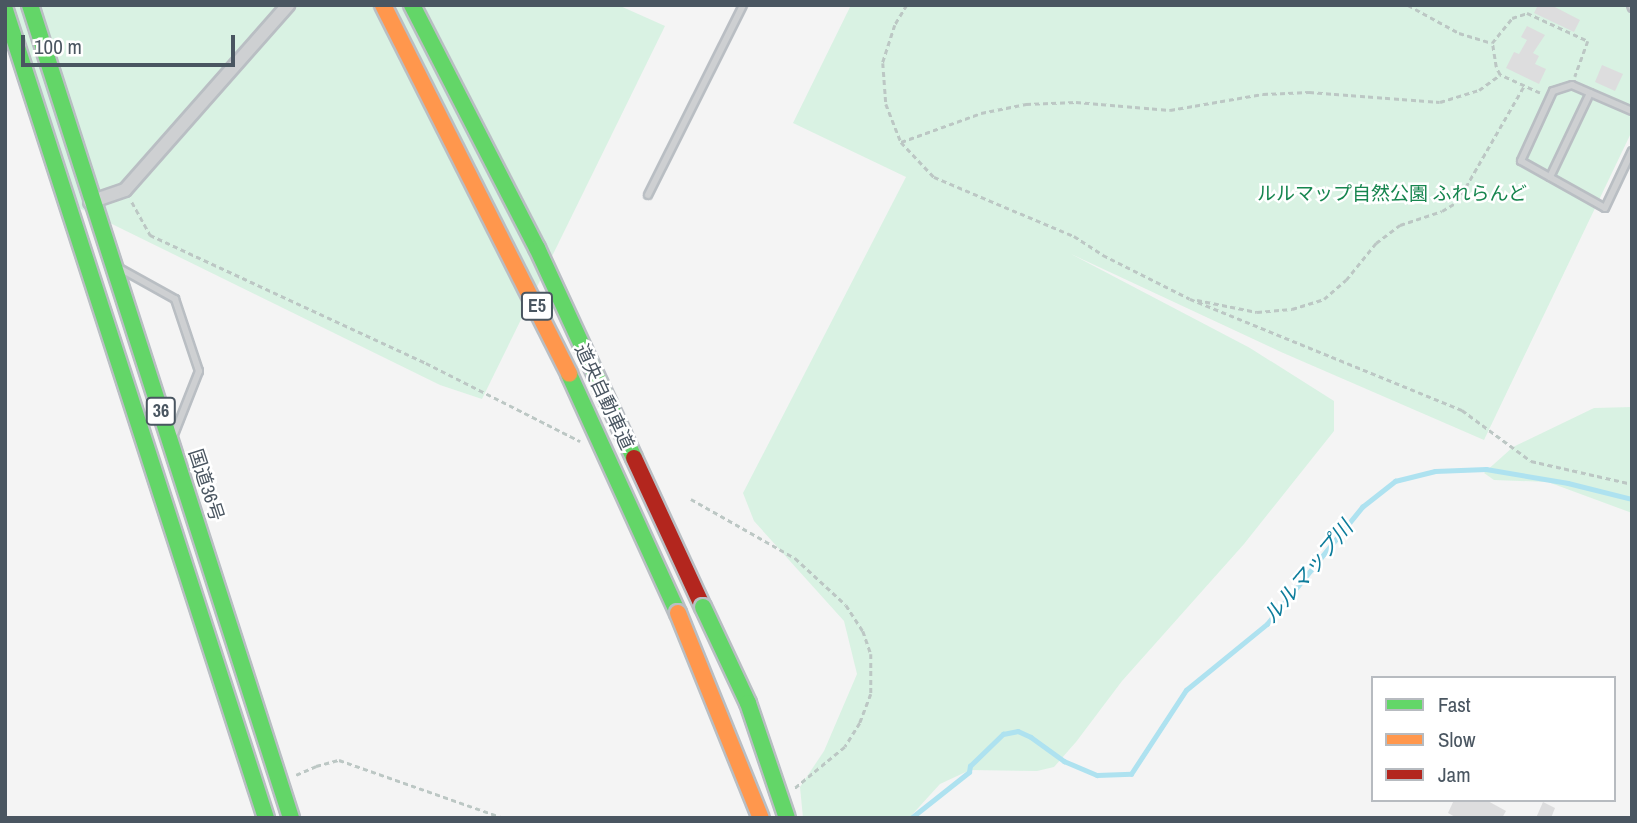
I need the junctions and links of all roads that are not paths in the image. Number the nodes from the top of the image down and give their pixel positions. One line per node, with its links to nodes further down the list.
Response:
1 (30, 5): 12 (highway, 国道36号 / 36)
2 (288, 5): 12 (street)
3 (383, 5): 18 (highway, 道央自動車道 / E5, bridge)
4 (412, 5): 19 (highway, 道央自動車道 / E5, bridge)
5 (743, 5): 11 (lane)
6 (5, 10): 13 (highway, 36)
7 (1590, 93): 8 (lane); 10 (lane); 10 (lane)
8 (1632, 111)
9 (1632, 151): 10 (lane)
10 (1550, 177)
11 (648, 195)
12 (93, 201): 13 (street); 14 (highway, 国道36号 / 36)
13 (68, 209): 16 (highway, 36)
14 (114, 265): 15 (highway, 国道36号 / 36); 15 (lane)
15 (170, 442): 17 (highway, 国道36号 / 36)
16 (266, 818)
17 (291, 818)
18 (761, 818)
19 (788, 818)

